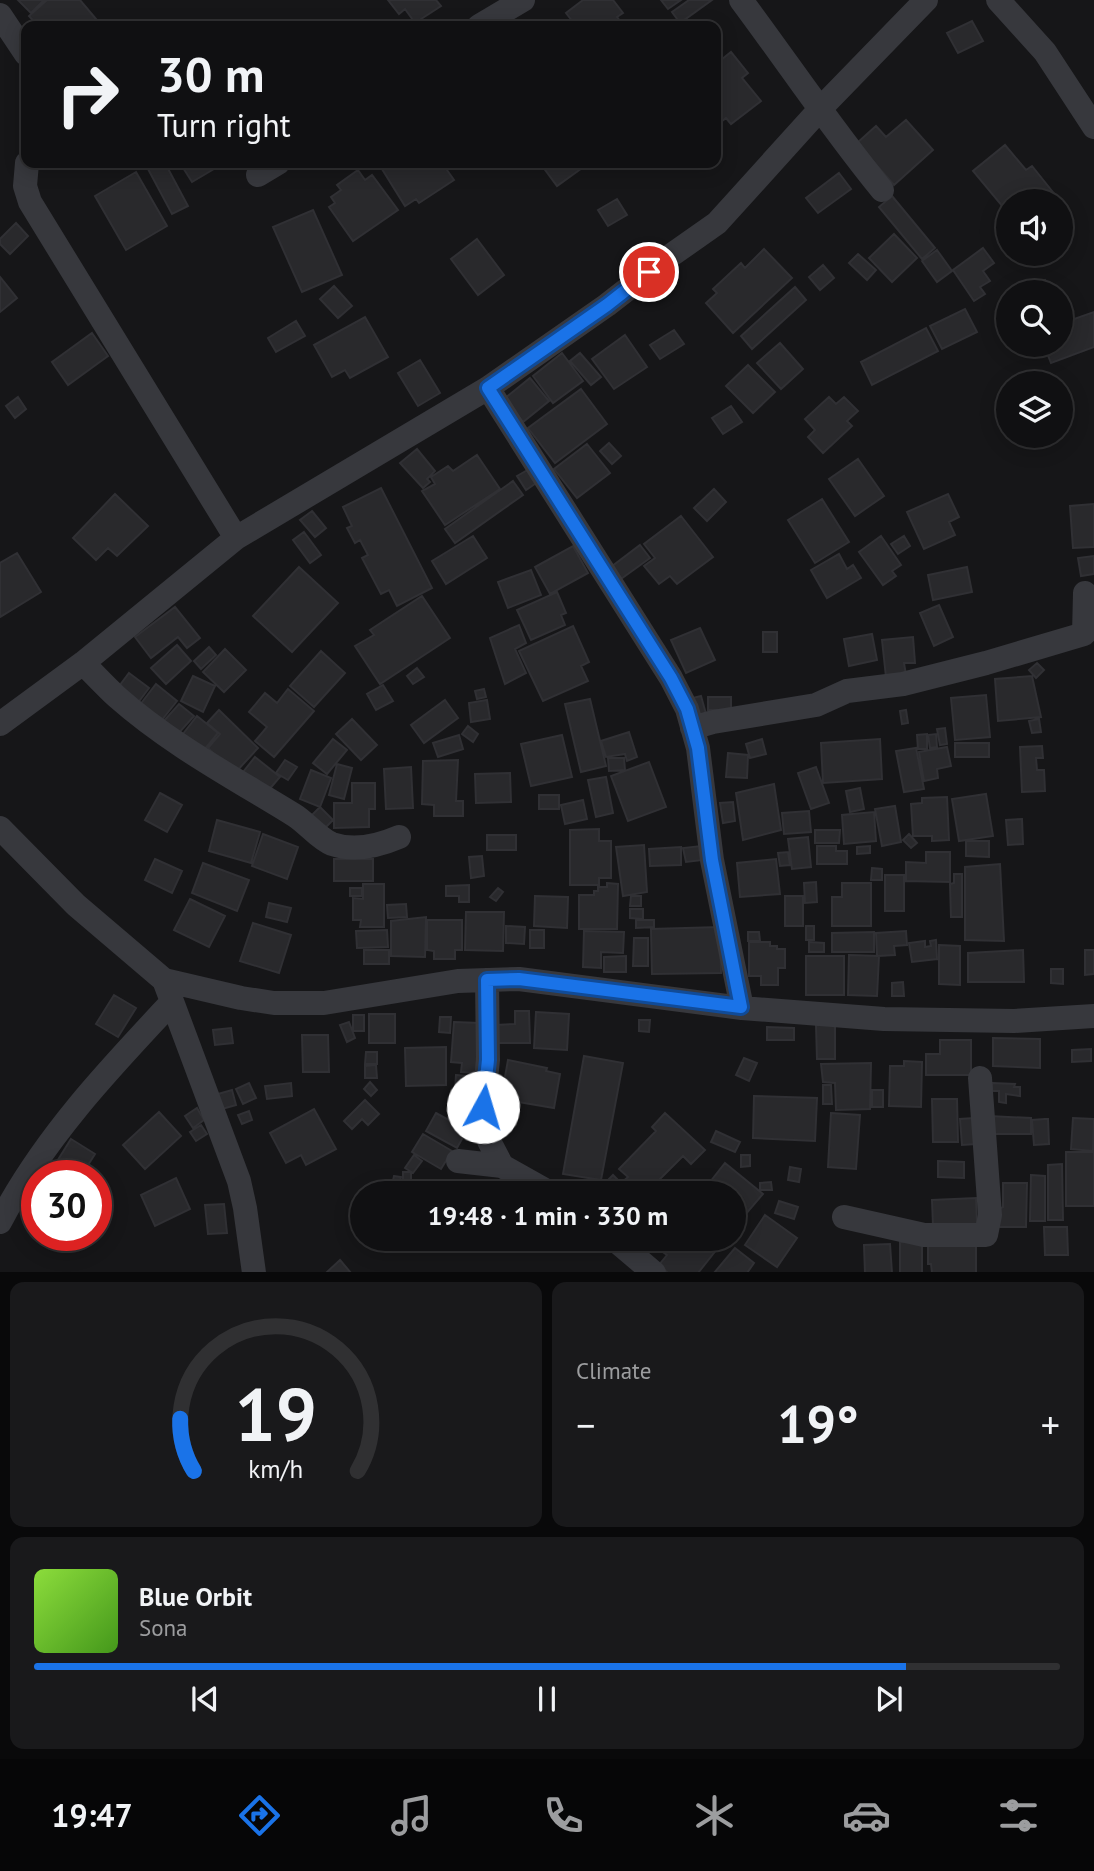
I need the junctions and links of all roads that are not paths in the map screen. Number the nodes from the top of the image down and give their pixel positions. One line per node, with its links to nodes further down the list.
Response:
1 (523, 0): 6 (street)
2 (741, 0): 8 (street)
3 (926, 0): 8 (street)
4 (998, 0): 9 (street)
5 (0, 15): 7 (street)
6 (487, 21)
7 (21, 46)
8 (821, 108): 11 (street); 12 (street)
9 (1094, 127)
10 (27, 168): 13 (street)
11 (882, 190)
12 (488, 388): 13 (street); 18 (street)
13 (236, 538): 16 (street)
14 (1085, 593): 15 (street)
15 (1089, 633): 18 (street)
16 (83, 663): 17 (street); 20 (street)
17 (0, 724)
18 (692, 728): 23 (street)
19 (0, 828): 22 (street)
20 (399, 837)
21 (487, 980): 22 (street); 23 (street); 27 (street)
22 (168, 991): 30 (street); 32 (street)
23 (741, 1007): 24 (street)
24 (1094, 1016)
25 (981, 1078): 29 (street)
26 (458, 1161): 27 (street)
27 (502, 1166): 28 (street)
28 (529, 1181)
29 (844, 1217)
30 (0, 1222)
31 (629, 1251): 33 (street)
32 (254, 1272)
33 (654, 1272)

